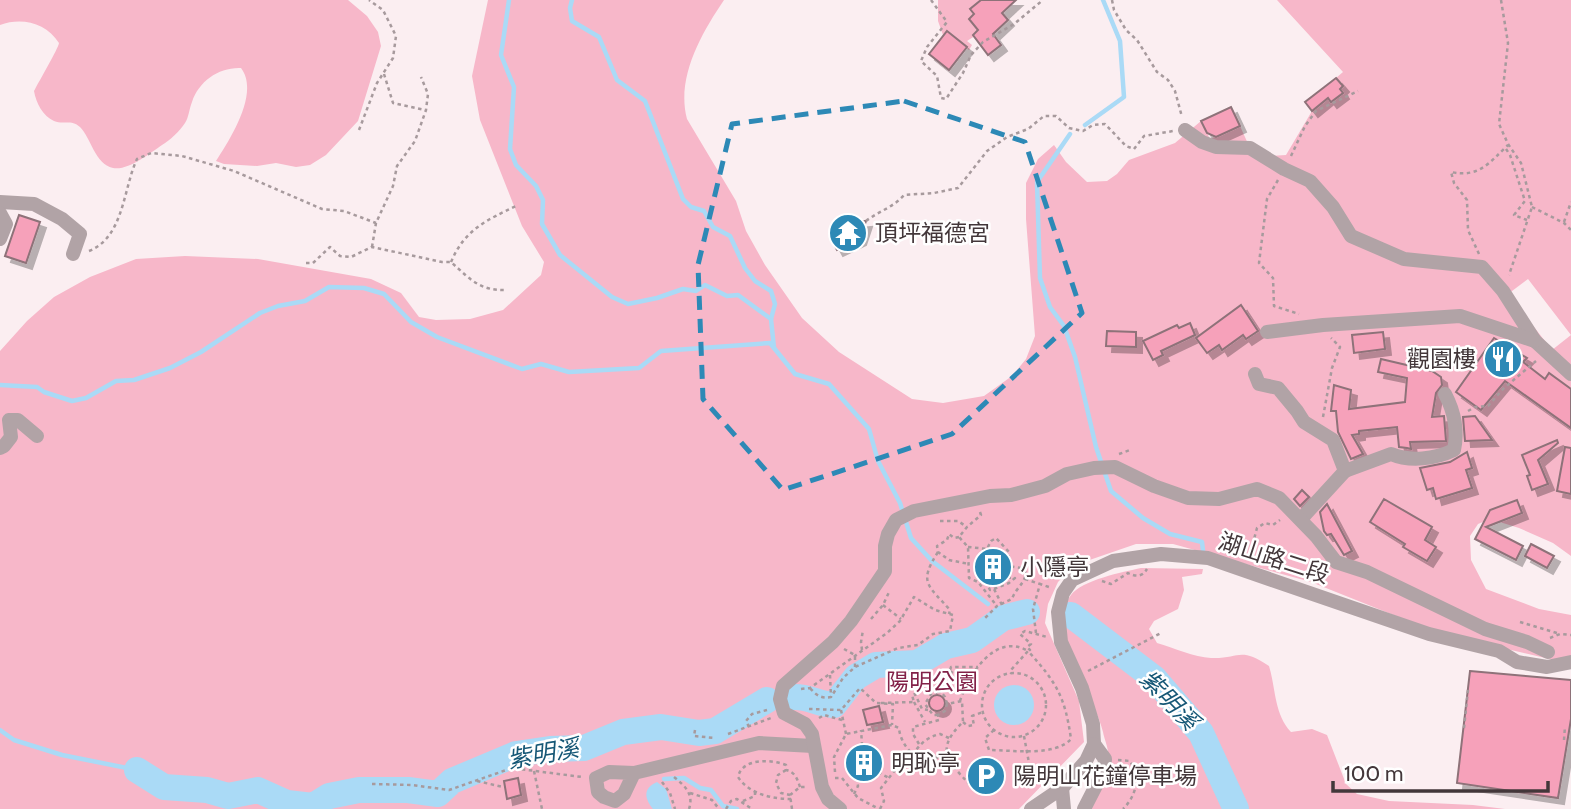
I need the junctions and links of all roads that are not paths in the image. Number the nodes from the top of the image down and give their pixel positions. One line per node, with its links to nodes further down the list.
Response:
1 (1185, 130): 7 (street)
2 (0, 202): 5 (street)
3 (0, 213): 4 (street)
4 (0, 239)
5 (73, 254)
6 (1267, 332): 7 (street)
7 (1540, 346): 9 (street)
8 (1255, 374): 13 (street)
9 (1571, 374)
10 (1446, 394): 13 (street)
11 (37, 436): 12 (street)
12 (0, 448)
13 (1345, 471): 14 (street)
14 (1297, 515): 16 (street); 19 (street)
15 (1499, 651): 16 (street, 湖山路二段); 17 (street, 湖山路二段); 18 (street, 湖山路二段)
16 (1548, 652): 17 (street, 湖山路二段)
17 (1569, 662)
18 (1094, 744): 21 (street); 25 (street)
19 (813, 746): 20 (street); 22 (street)
20 (634, 773): 20 (street)
21 (1062, 788): 23 (street); 24 (street)
22 (840, 809)
23 (1031, 809)
24 (1064, 809)
25 (1084, 809)

